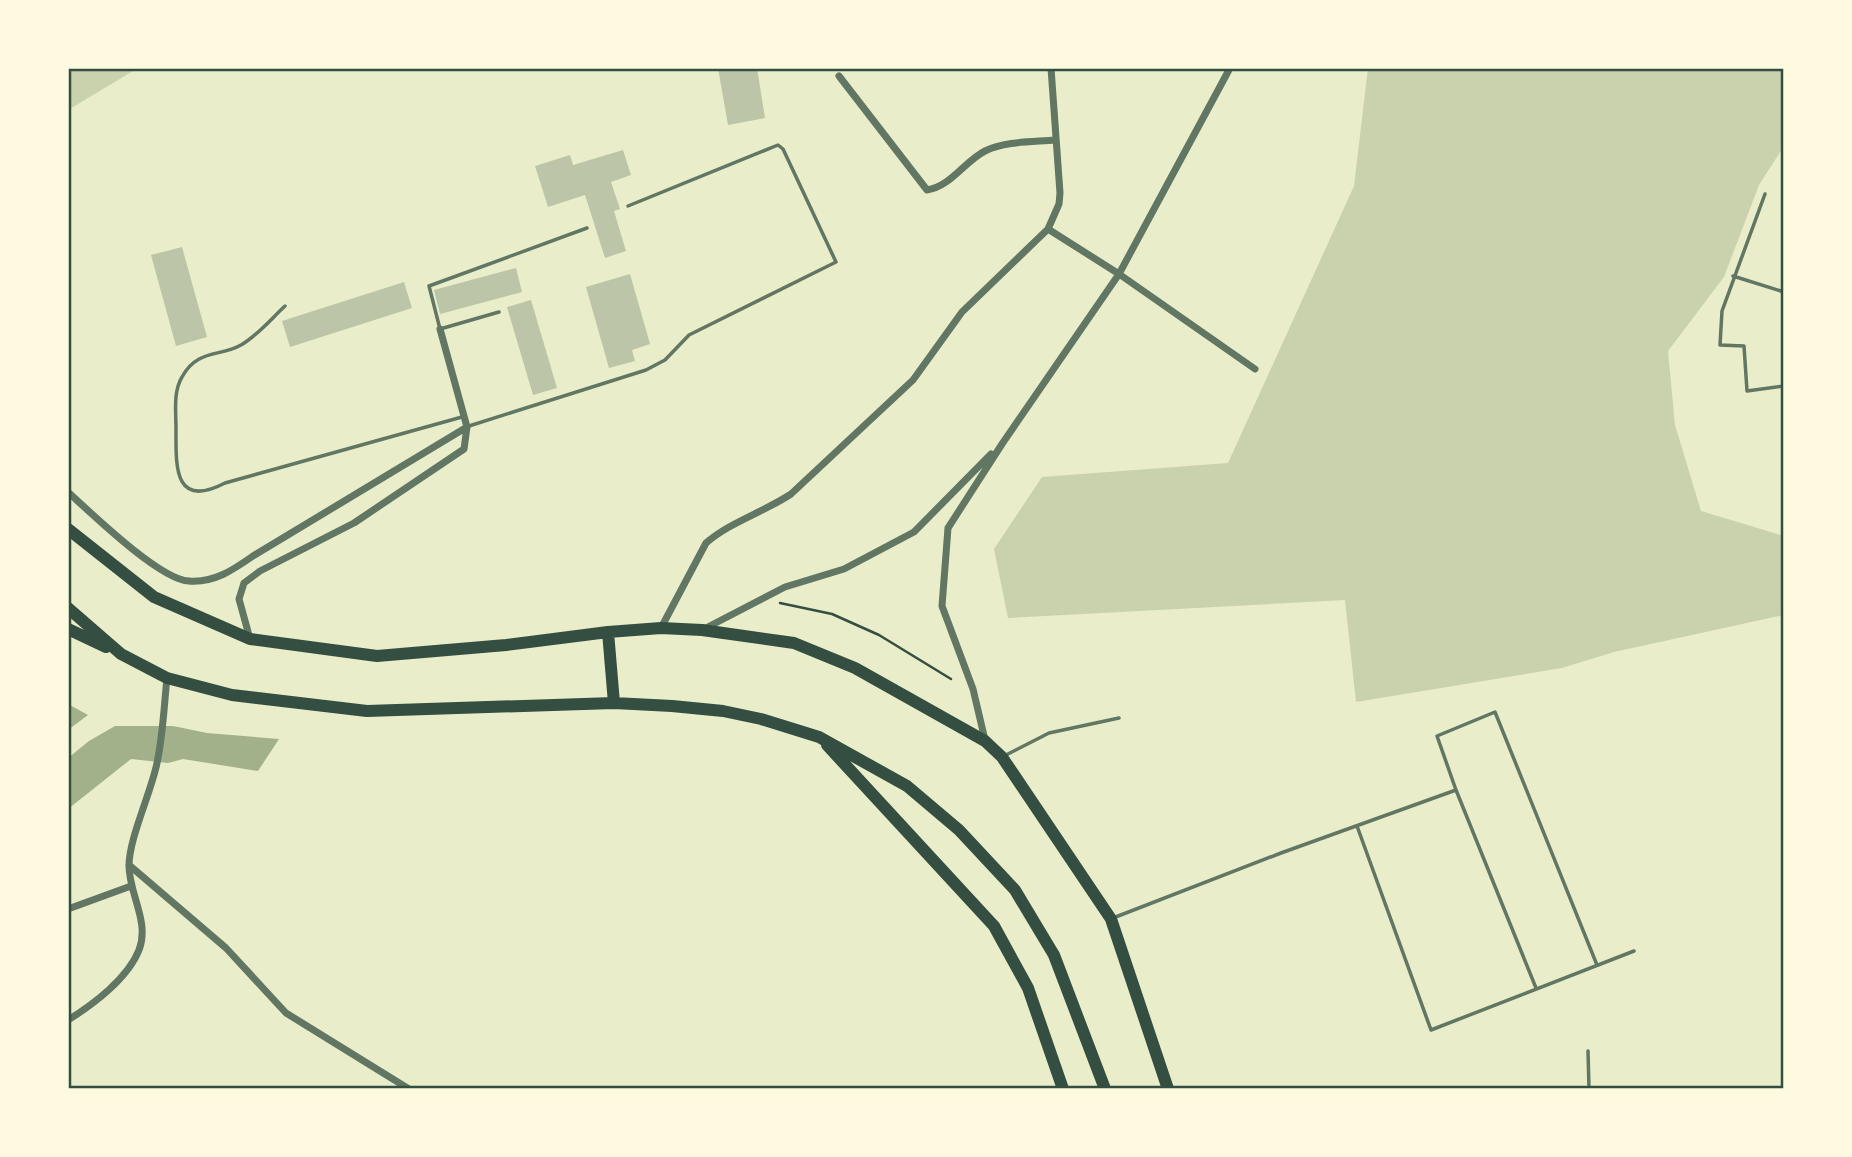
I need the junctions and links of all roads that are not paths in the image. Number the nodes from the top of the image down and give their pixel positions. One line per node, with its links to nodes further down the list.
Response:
1 (1051, 68): 4 (street)
2 (1230, 68): 9 (street)
3 (839, 76): 4 (street)
4 (1055, 140): 8 (street)
5 (1765, 194): 10 (lane)
6 (628, 206): 18 (lane)
7 (587, 228): 14 (lane)
8 (1048, 229): 9 (street); 23 (street)
9 (1119, 274): 15 (street); 19 (street)
10 (1733, 276): 11 (lane); 16 (lane)
11 (1784, 292)
12 (285, 306): 17 (lane)
13 (499, 312): 14 (lane)
14 (440, 329): 17 (street)
15 (1255, 369)
16 (1784, 386)
17 (464, 417): 18 (street)
18 (467, 427): 20 (street); 27 (street)
19 (1002, 444): 25 (street); 33 (street)
20 (68, 492)
21 (68, 529): 27 (highway)
22 (68, 608): 28 (highway)
23 (661, 628): 25 (highway); 26 (highway)
24 (68, 629): 28 (highway)
25 (702, 630): 33 (highway)
26 (608, 632): 27 (highway); 30 (highway)
27 (250, 639)
28 (121, 654): 29 (highway)
29 (167, 678): 30 (highway); 37 (street)
30 (614, 703): 32 (highway)
31 (1119, 718): 34 (lane)
32 (819, 737): 47 (highway); 48 (highway)
33 (985, 741): 34 (highway)
34 (1002, 757): 40 (highway)
35 (1456, 790): 36 (lane); 42 (lane); 43 (lane)
36 (1357, 826): 40 (lane); 43 (lane)
37 (129, 865): 38 (street); 46 (street)
38 (131, 886): 39 (street); 44 (street)
39 (68, 909)
40 (1111, 919): 49 (highway)
41 (1633, 951): 42 (lane)
42 (1597, 965): 43 (lane)
43 (1536, 988)
44 (68, 1020)
45 (1588, 1051): 50 (lane)
46 (409, 1089)
47 (1063, 1089)
48 (1105, 1089)
49 (1168, 1089)
50 (1589, 1089)

